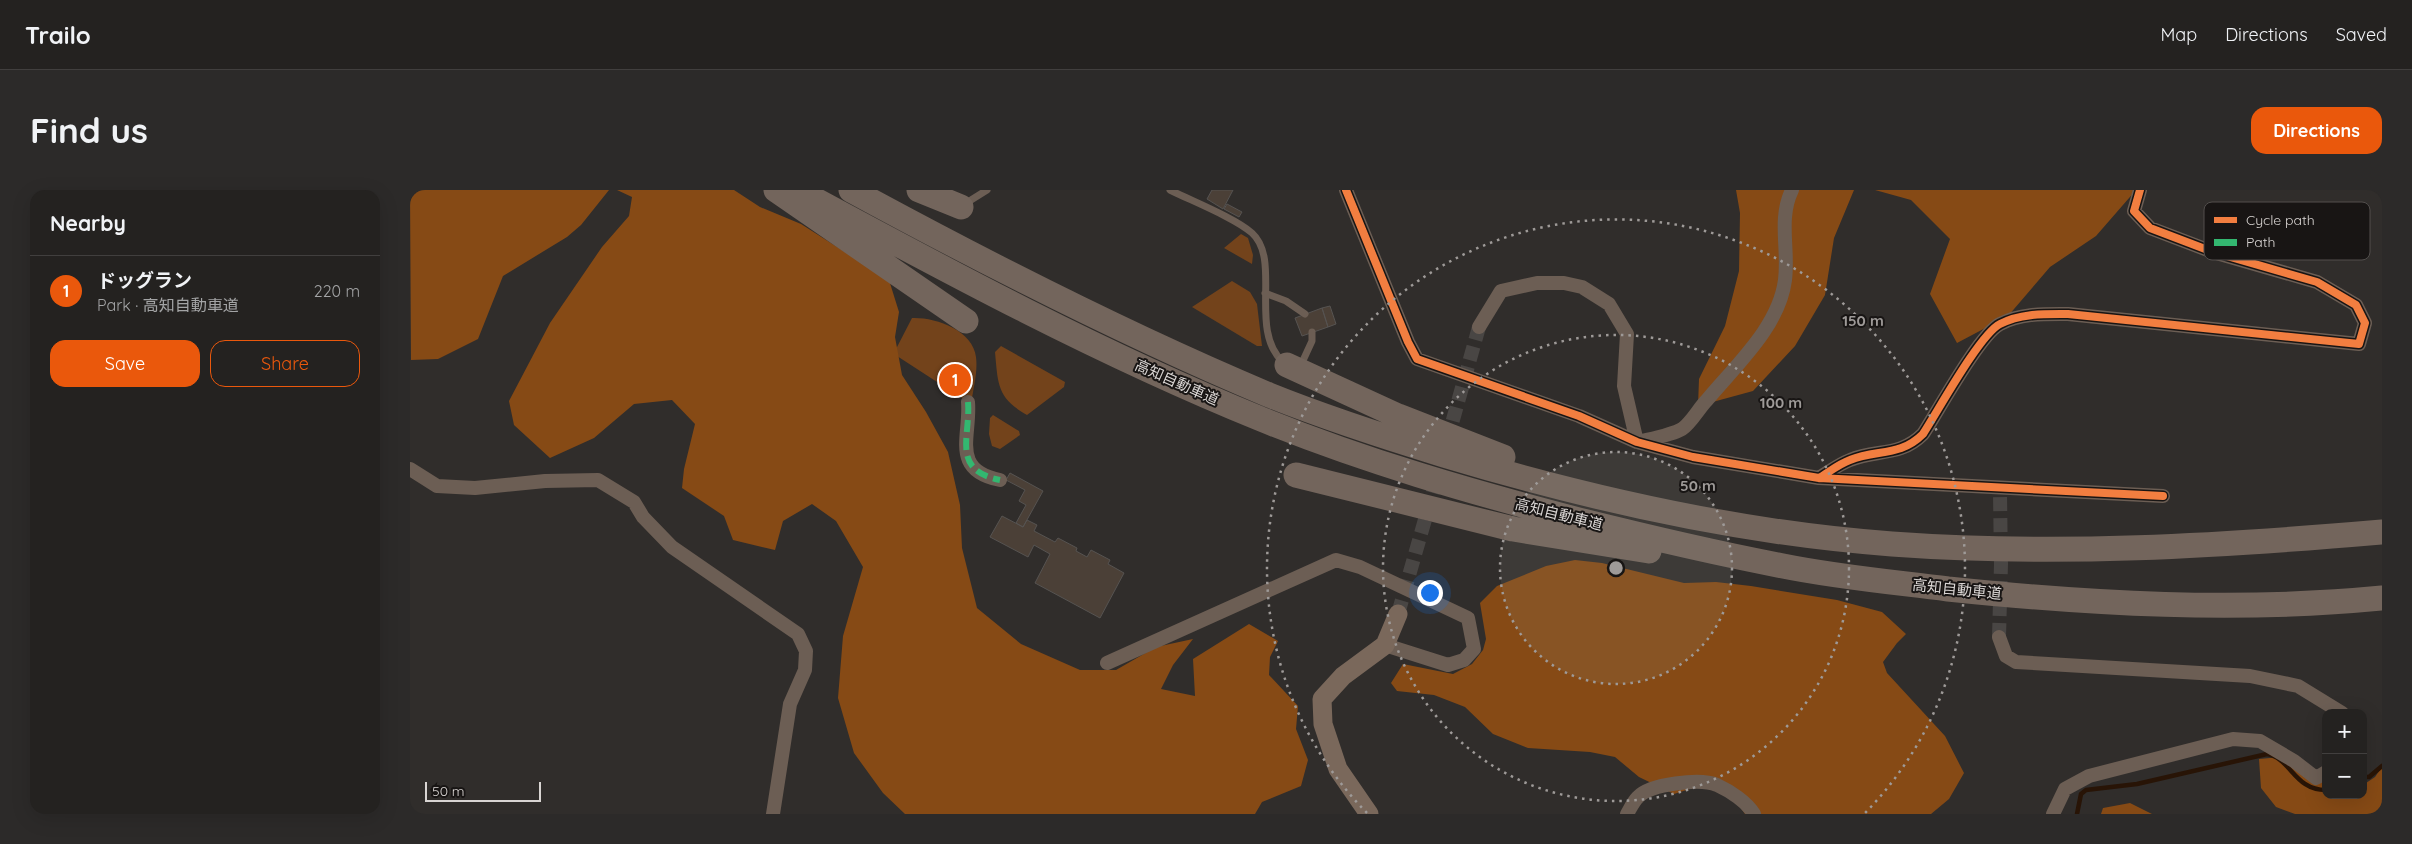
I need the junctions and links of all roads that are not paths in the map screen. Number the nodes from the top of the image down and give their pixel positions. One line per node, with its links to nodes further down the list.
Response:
1 (776, 190): 15 (highway)
2 (797, 190): 28 (highway, 高知自動車道)
3 (851, 190): 26 (highway, 高知自動車道)
4 (919, 190): 10 (highway)
5 (987, 190): 10 (lane)
6 (1170, 190): 13 (lane)
7 (1346, 190): 20 (street)
8 (1792, 190): 20 (street)
9 (2140, 190): 11 (street)
10 (961, 207)
11 (2204, 249)
12 (2241, 260): 23 (street)
13 (1265, 294): 14 (lane); 18 (lane)
14 (1305, 314)
15 (966, 321)
16 (1479, 327): 20 (street)
17 (1312, 332): 18 (lane)
18 (1293, 368): 26 (highway)
19 (968, 402): 24 (street)
20 (1637, 442): 23 (street)
21 (410, 469): 36 (street)
22 (1296, 475): 28 (highway)
23 (1819, 478): 25 (street)
24 (1000, 480)
25 (2162, 496)
26 (1767, 530): 27 (highway, 高知自動車道)
27 (2382, 532)
28 (1786, 567): 29 (highway, 高知自動車道)
29 (2382, 598)
30 (1398, 614): 32 (street)
31 (1999, 638): 34 (street)
32 (1386, 645): 33 (street); 37 (street)
33 (1107, 663)
34 (2335, 709)
35 (2322, 774): 40 (street)
36 (773, 814)
37 (1369, 814)
38 (1627, 814): 39 (street)
39 (1754, 814)
40 (2053, 814)

